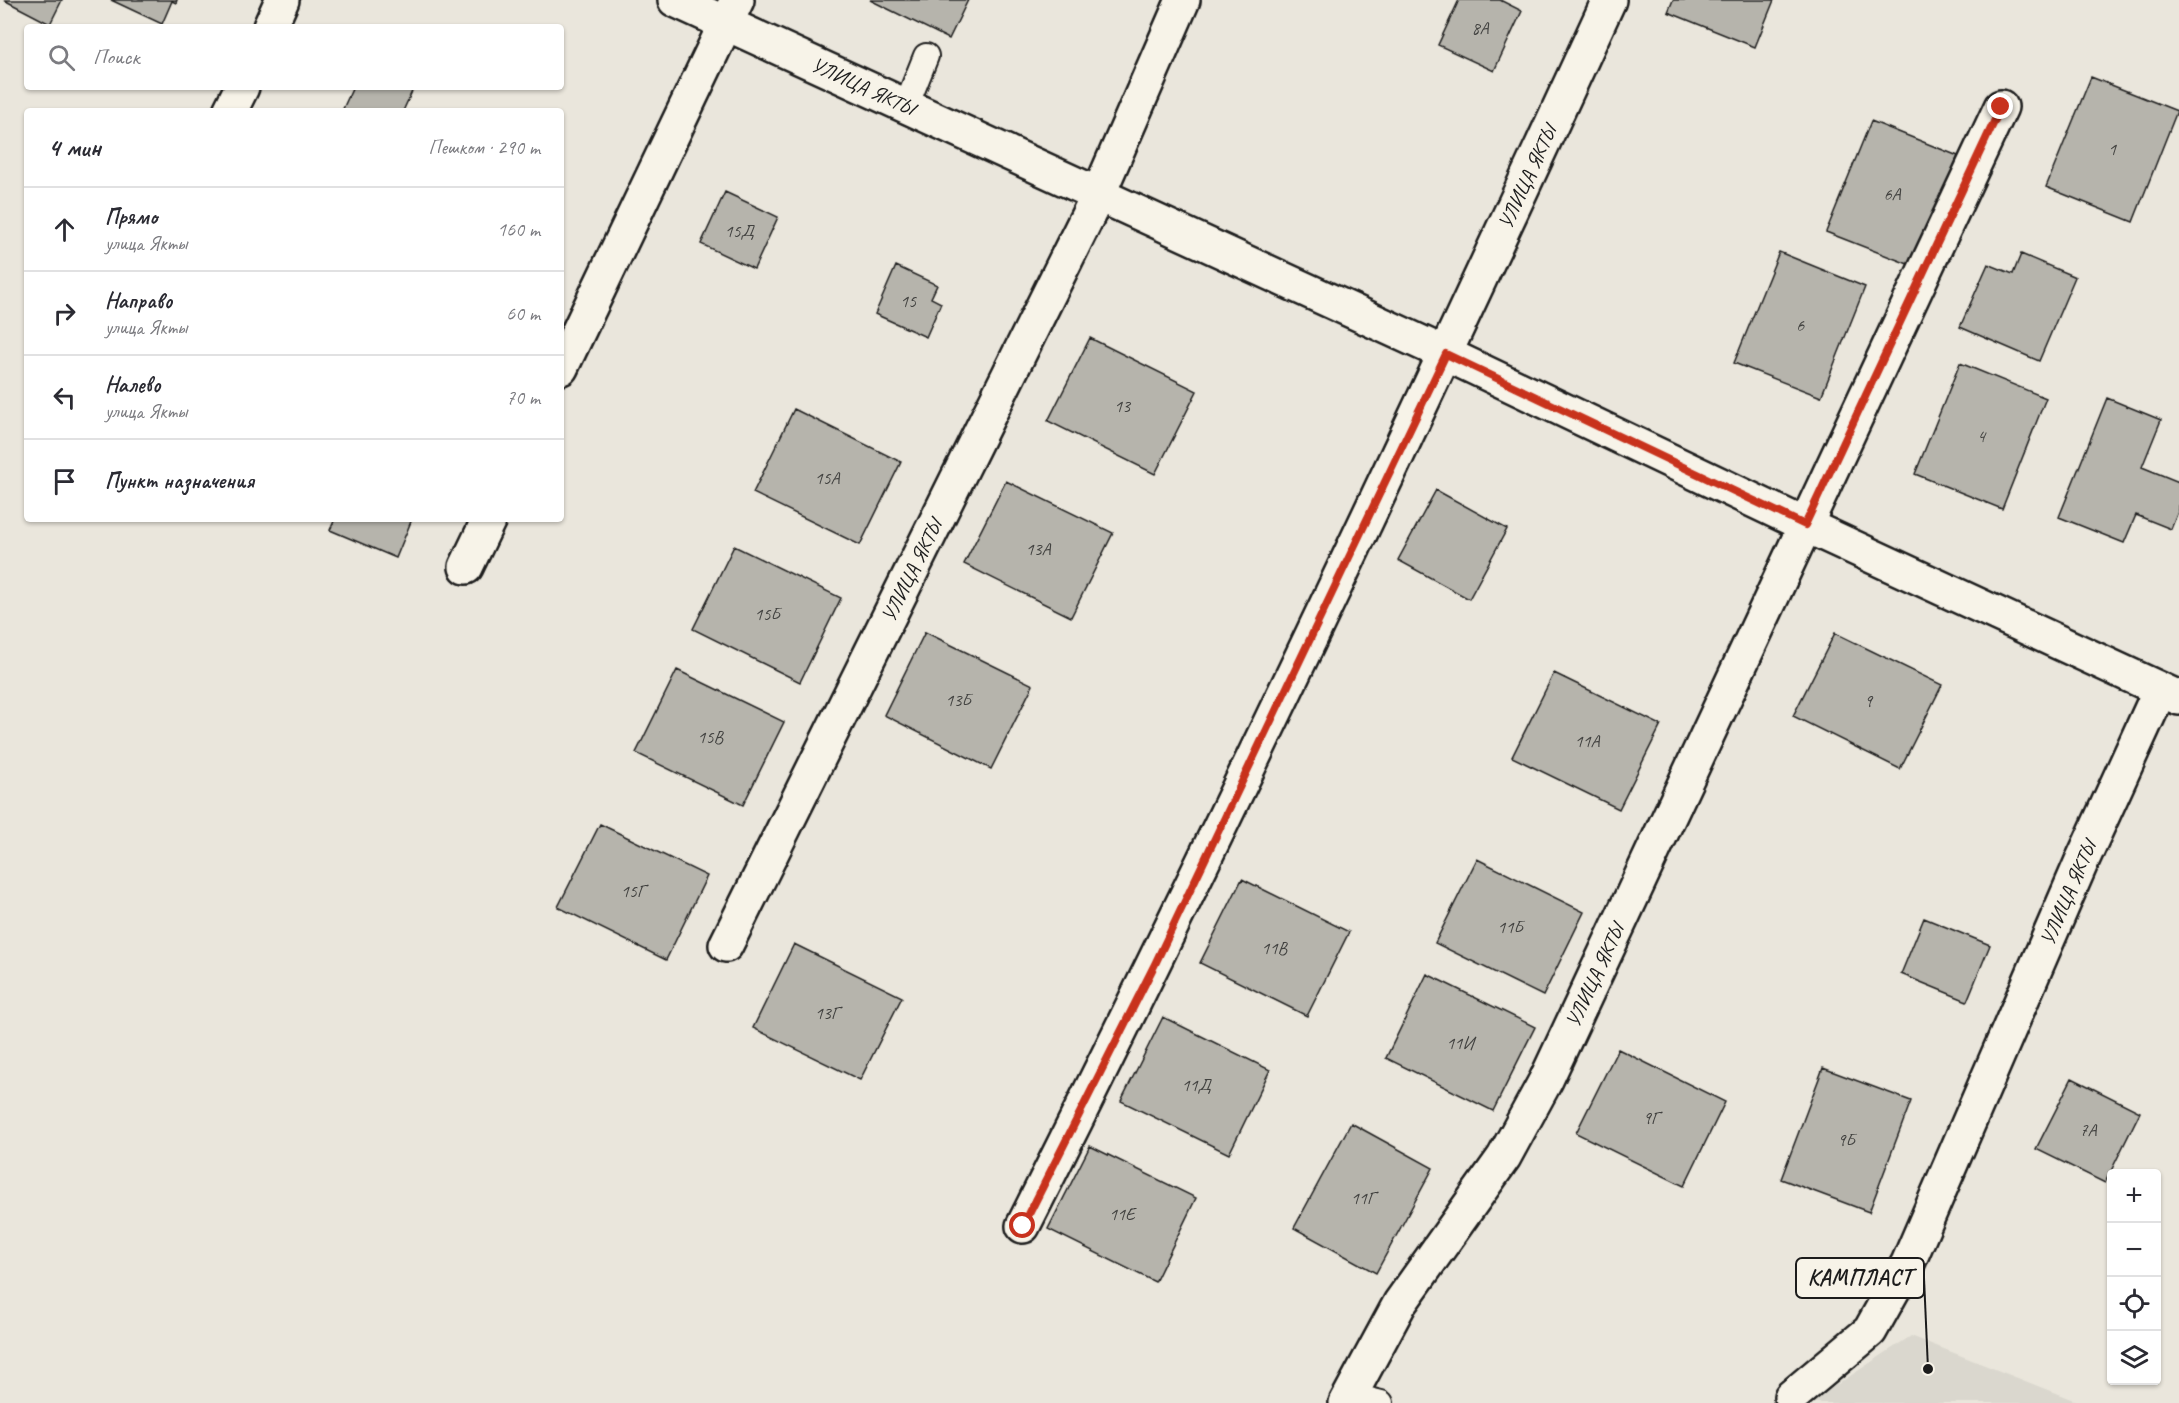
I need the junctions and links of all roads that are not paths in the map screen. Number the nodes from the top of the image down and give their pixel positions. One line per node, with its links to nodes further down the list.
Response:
1 (282, 0): 6 (street)
2 (675, 0): 5 (street, УЛИЦА ЯКТЫ)
3 (1183, 0): 12 (street)
4 (1609, 0): 13 (street, УЛИЦА ЯКТЫ)
5 (731, 12): 9 (street, УЛИЦА ЯКТЫ); 14 (street)
6 (271, 24)
7 (926, 56): 9 (lane)
8 (241, 90): 11 (street)
9 (906, 106): 12 (street, УЛИЦА ЯКТЫ)
10 (2001, 107): 16 (street, УЛИЦА ЯКТЫ)
11 (232, 108)
12 (1098, 195): 13 (street, УЛИЦА ЯКТЫ); 19 (street, УЛИЦА ЯКТЫ)
13 (1446, 354): 16 (street, УЛИЦА ЯКТЫ); 20 (street, УЛИЦА ЯКТЫ)
14 (564, 362)
15 (488, 522): 17 (street)
16 (1805, 525): 18 (street, УЛИЦА ЯКТЫ); 22 (street, УЛИЦА ЯКТЫ)
17 (466, 567)
18 (2170, 694): 21 (street, УЛИЦА ЯКТЫ)
19 (726, 945)
20 (1023, 1226)
21 (1786, 1400)
22 (1366, 1402)

